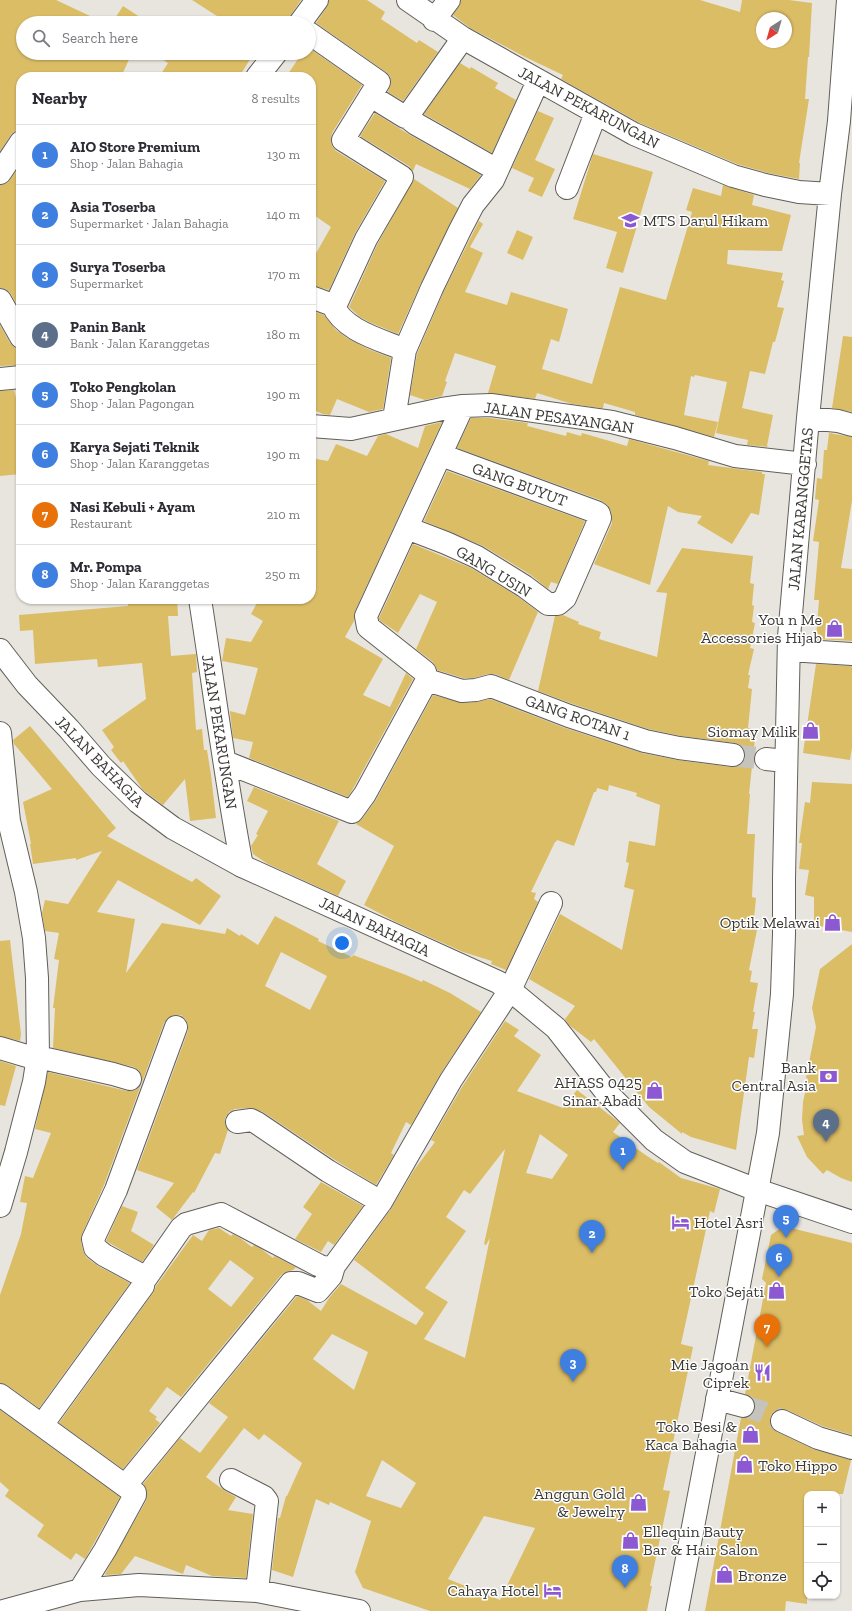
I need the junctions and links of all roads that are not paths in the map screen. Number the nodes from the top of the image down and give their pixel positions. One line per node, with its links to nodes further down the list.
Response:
1 (317, 0): 5 (street)
2 (408, 0): 6 (street, JALAN PEKARUNGAN)
3 (449, 0): 6 (street)
4 (848, 0): 9 (street, JALAN KARANGGETAS)
5 (305, 16)
6 (434, 20): 8 (street, JALAN PEKARUNGAN)
7 (316, 38): 13 (street)
8 (463, 38): 12 (street, JALAN PEKARUNGAN); 15 (street)
9 (849, 49): 20 (street, JALAN KARANGGETAS)
10 (270, 60): 11 (street)
11 (261, 72)
12 (538, 81): 14 (street, JALAN PEKARUNGAN); 17 (street)
13 (370, 96): 15 (street); 23 (street)
14 (596, 113): 19 (street); 20 (street, JALAN PEKARUNGAN)
15 (407, 117): 17 (street)
16 (16, 149): 18 (street)
17 (497, 170): 25 (street)
18 (0, 173)
19 (567, 188)
20 (830, 194): 29 (street, JALAN KARANGGETAS)
21 (316, 299): 23 (street)
22 (0, 300): 24 (street)
23 (332, 304): 25 (street)
24 (16, 328)
25 (405, 350): 30 (street)
26 (16, 377): 27 (street)
27 (0, 379)
28 (462, 406): 30 (street, JALAN PESAYANGAN); 33 (street); 34 (street, JALAN PESAYANGAN)
29 (808, 418): 31 (street); 34 (street, JALAN KARANGGETAS)
30 (394, 419): 32 (street, JALAN PESAYANGAN)
31 (852, 425)
32 (316, 426)
33 (441, 455): 35 (street); 37 (street, GANG BUYUT)
34 (805, 464): 39 (street, JALAN KARANGGETAS)
35 (407, 528): 37 (street, GANG USIN); 41 (street)
36 (201, 604): 44 (street, JALAN PEKARUNGAN)
37 (558, 604)
38 (0, 650): 45 (street, JALAN BAHAGIA)
39 (789, 650): 40 (street); 53 (street, JALAN KARANGGETAS)
40 (852, 654)
41 (427, 680): 43 (street, GANG ROTAN 1); 44 (street)
42 (0, 733): 50 (street)
43 (733, 755)
44 (225, 762): 45 (street, JALAN PEKARUNGAN)
45 (242, 866): 47 (street, JALAN BAHAGIA)
46 (551, 903): 47 (street)
47 (510, 990): 53 (street, JALAN BAHAGIA); 54 (street)
48 (176, 1027): 58 (street)
49 (0, 1048): 50 (street)
50 (38, 1058): 51 (street); 55 (street)
51 (130, 1079)
52 (237, 1122): 54 (street)
53 (758, 1190): 56 (street, JALAN BAHAGIA); 60 (street, JALAN KARANGGETAS)
54 (380, 1202): 57 (street)
55 (0, 1206)
56 (852, 1222)
57 (334, 1266): 58 (street); 66 (street)
58 (144, 1281): 63 (street)
59 (0, 1395): 63 (street)
60 (717, 1399): 61 (street); 71 (street, JALAN KARANGGETAS)
61 (743, 1406)
62 (782, 1421): 64 (street)
63 (42, 1426): 66 (street)
64 (852, 1448)
65 (231, 1480): 68 (street)
66 (125, 1486): 67 (street)
67 (80, 1590): 68 (street); 69 (street)
68 (257, 1591): 70 (street)
69 (3, 1611)
70 (359, 1611)
71 (677, 1611)

